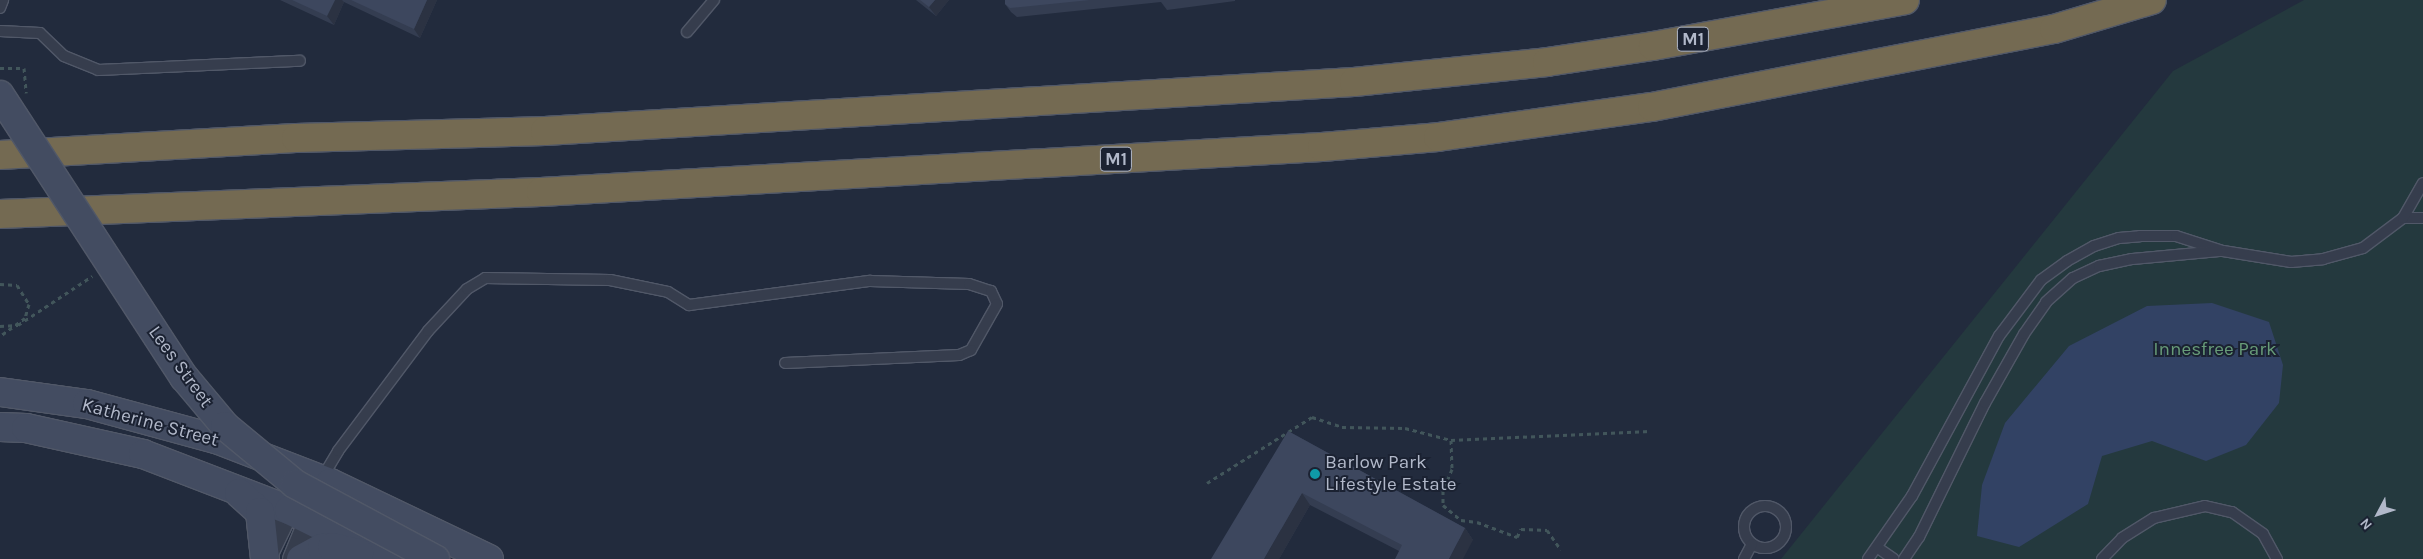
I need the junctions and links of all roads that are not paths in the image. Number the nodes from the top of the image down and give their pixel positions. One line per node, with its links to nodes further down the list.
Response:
1 (3, 0): 5 (lane)
2 (714, 0): 7 (lane)
3 (1905, 0): 10 (highway, M1)
4 (2152, 0): 12 (highway, M1)
5 (0, 8)
6 (0, 31): 8 (lane)
7 (687, 32)
8 (300, 61)
9 (0, 95): 30 (main road, Lees Street, bridge)
10 (0, 155)
11 (2423, 183): 13 (lane)
12 (0, 214)
13 (2403, 218): 14 (lane); 15 (lane)
14 (2423, 218)
15 (2223, 251): 24 (lane); 35 (lane)
16 (785, 362): 20 (lane)
17 (0, 392): 19 (main road, Katherine Street)
18 (0, 427): 21 (main road, Katherine Street)
19 (296, 471): 20 (main road, Katherine Street); 22 (street)
20 (321, 480): 22 (street); 31 (main road, Katherine Street)
21 (235, 490): 22 (main road, Katherine Street); 25 (main road)
22 (300, 515): 25 (street); 26 (street); 29 (main road, Katherine Street)
23 (1752, 544): 23 (lane); 32 (lane)
24 (1878, 548): 33 (lane); 34 (lane)
25 (265, 559)
26 (293, 559)
27 (301, 559): 28 (main road)
28 (380, 559)
29 (388, 559)
30 (436, 559)
31 (489, 559)
32 (1744, 559)
33 (1868, 559)
34 (1894, 559)
35 (1904, 559)
36 (2102, 559): 37 (lane)
37 (2277, 559)

